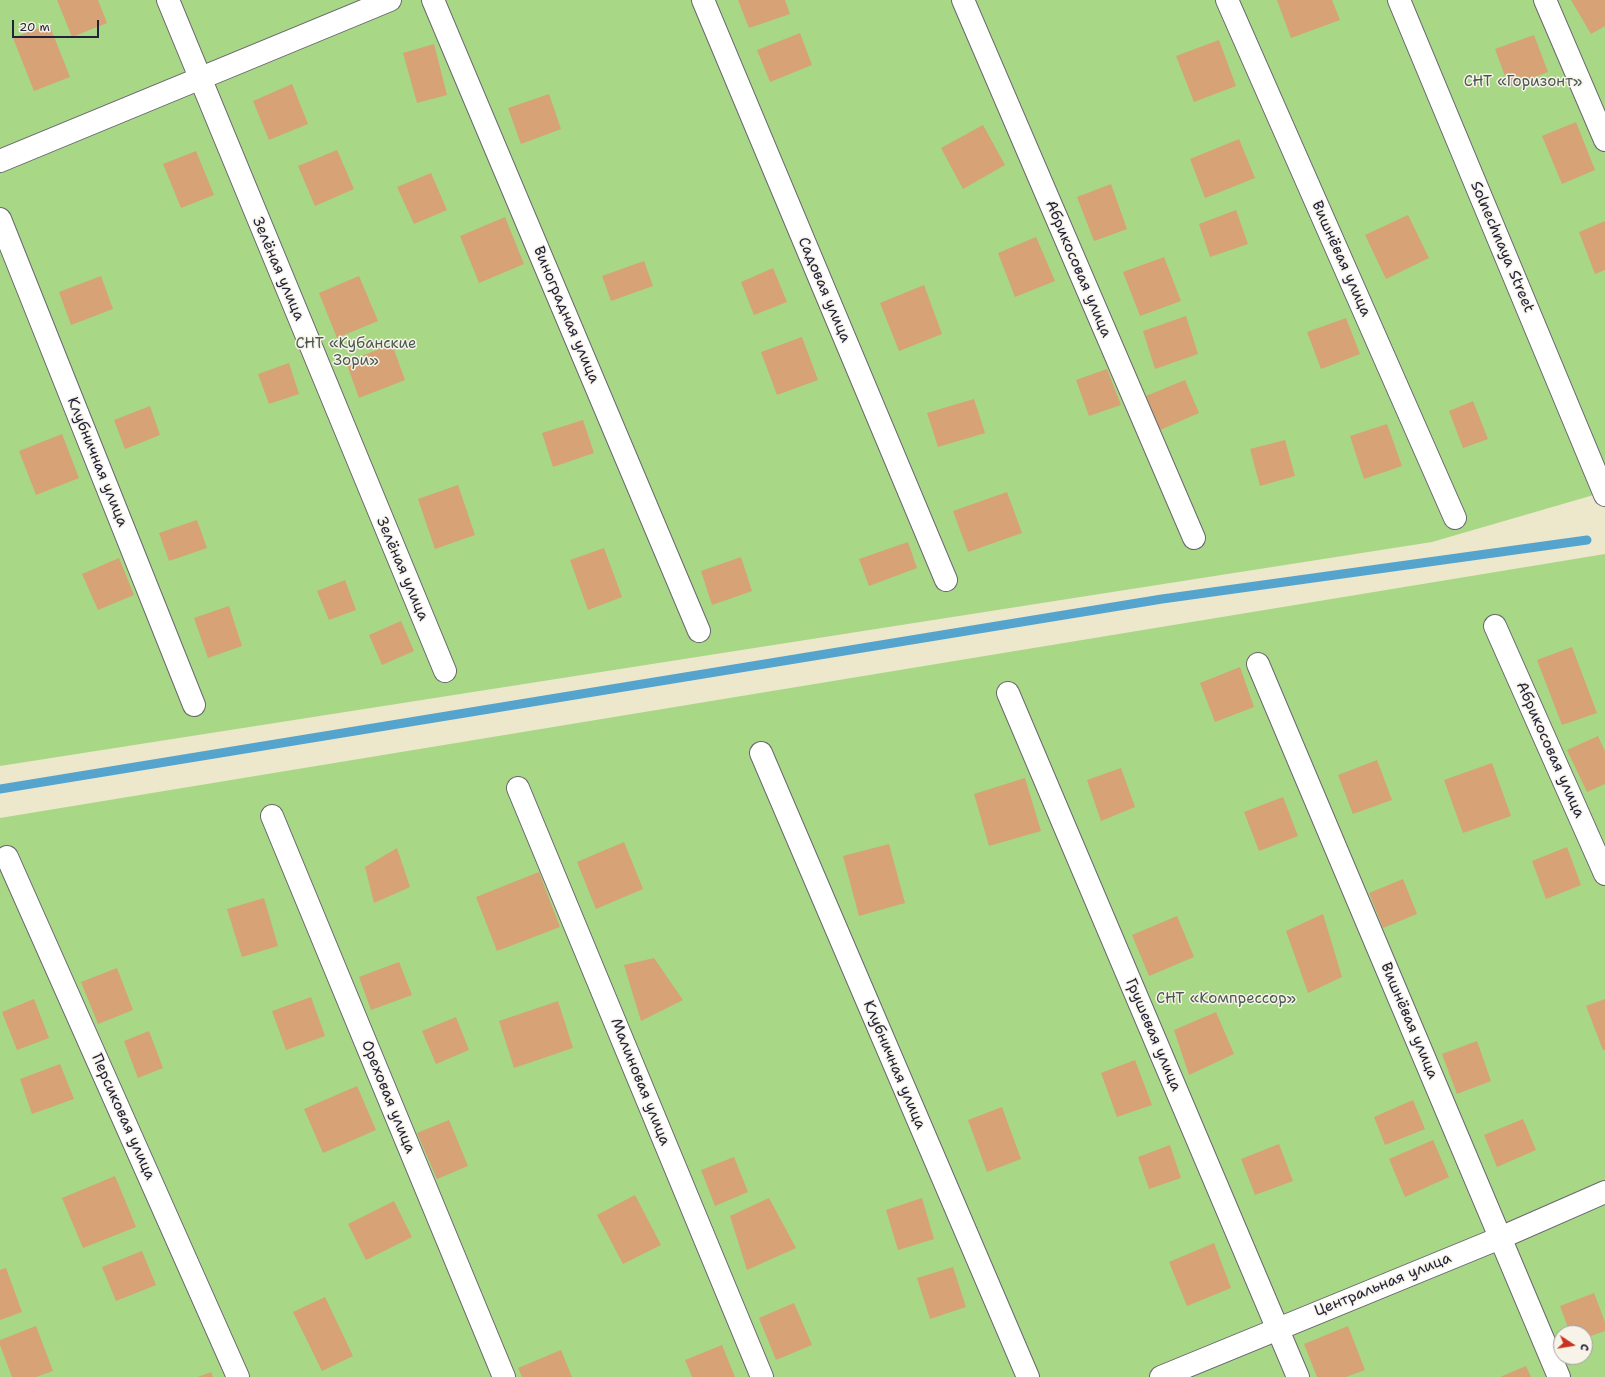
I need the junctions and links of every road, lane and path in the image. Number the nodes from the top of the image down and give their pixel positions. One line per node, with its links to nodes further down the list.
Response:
1 (168, 0): 9 (street, Зелёная улица)
2 (390, 0): 9 (street)
3 (433, 0): 18 (street, Виноградная улица)
4 (702, 0): 16 (street, Садовая улица)
5 (963, 0): 15 (street, Абрикосовая улица)
6 (1227, 0): 14 (street, Вишнёвая улица)
7 (1399, 0): 13 (street, Solnechnaya Street)
8 (1545, 0): 10 (street)
9 (199, 79): 11 (street); 20 (street, Зелёная улица)
10 (1605, 140)
11 (0, 161)
12 (0, 219): 22 (street, Клубничная улица)
13 (1605, 495)
14 (1455, 518)
15 (1194, 538)
16 (946, 580)
17 (1495, 626): 27 (street, Абрикосовая улица)
18 (699, 631)
19 (1258, 664): 29 (street, Вишнёвая улица)
20 (445, 671)
21 (1008, 693): 30 (street, Грушевая улица)
22 (194, 705)
23 (761, 753): 34 (street, Клубничная улица)
24 (518, 788): 33 (street, Малиновая улица)
25 (272, 816): 32 (street, Ореховая улица)
26 (7, 857): 31 (street, Персиковая улица)
27 (1605, 874)
28 (1605, 1192): 29 (street, Центральная улица)
29 (1500, 1238): 30 (street, Центральная улица); 37 (street, Вишнёвая улица)
30 (1277, 1328): 35 (street, Центральная улица); 36 (street, Грушевая улица)
31 (238, 1377)
32 (504, 1377)
33 (762, 1377)
34 (1028, 1377)
35 (1161, 1377)
36 (1298, 1377)
37 (1559, 1377)

